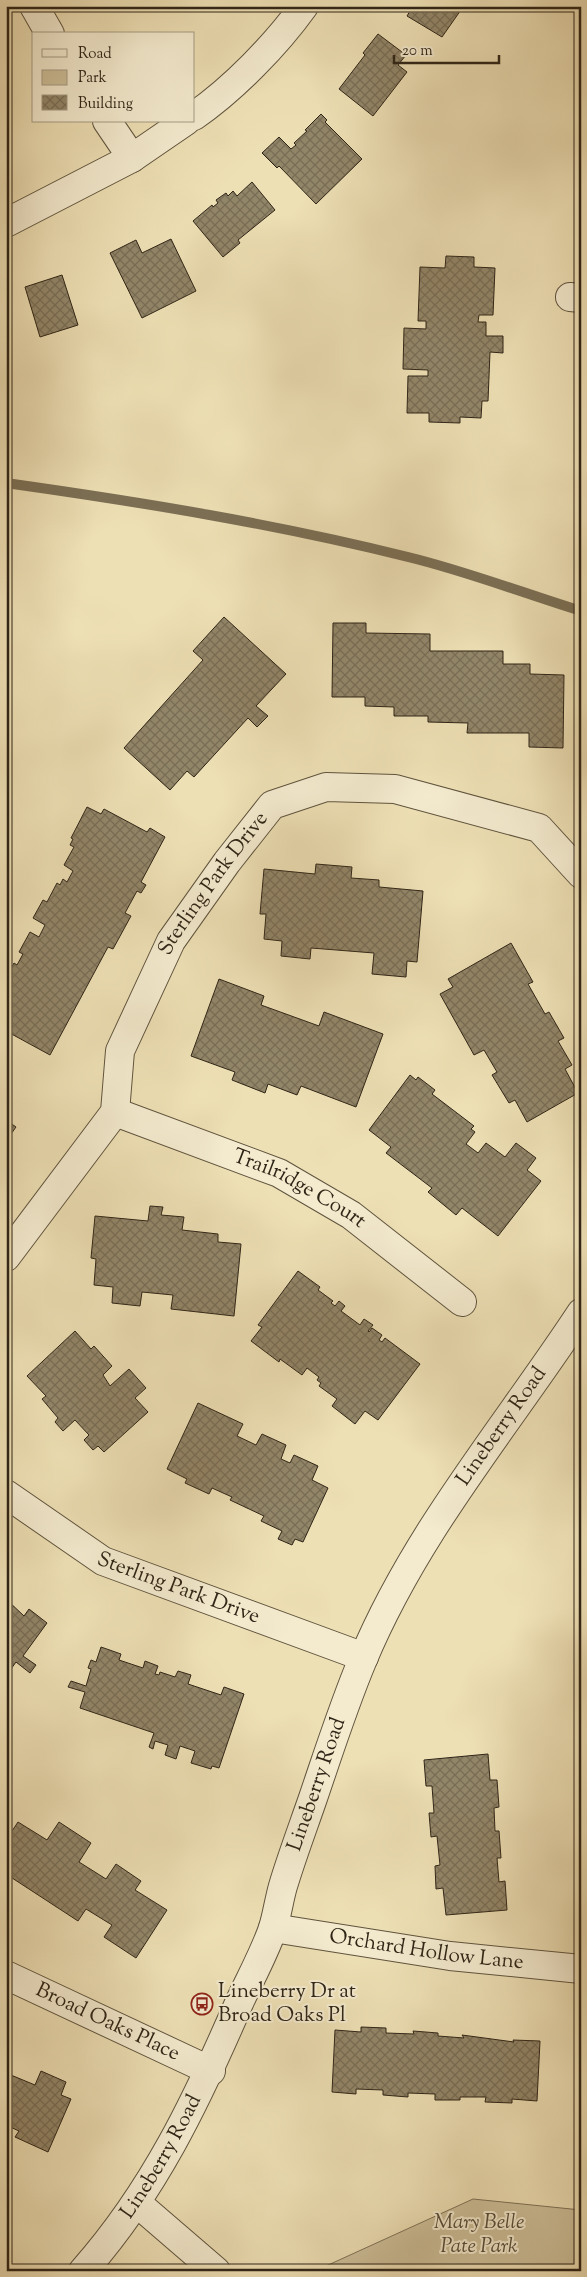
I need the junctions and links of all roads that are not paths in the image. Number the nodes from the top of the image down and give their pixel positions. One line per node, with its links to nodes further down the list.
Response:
1 (34, 6): 3 (street)
2 (304, 6): 4 (street)
3 (49, 32)
4 (195, 115)
5 (108, 122): 7 (street)
6 (185, 122): 7 (street)
7 (132, 158): 8 (street)
8 (6, 223)
9 (581, 874): 10 (street, Sterling Park Drive)
10 (115, 1112): 11 (street); 12 (street, Trailridge Court)
11 (6, 1257)
12 (462, 1302)
13 (579, 1321): 15 (street, Lineberry Road)
14 (6, 1494): 15 (street, Sterling Park Drive)
15 (364, 1657): 16 (street, Lineberry Road)
16 (273, 1928): 17 (street, Orchard Hollow Lane); 19 (street, Lineberry Road)
17 (581, 1969)
18 (6, 1975): 19 (street, Broad Oaks Place)
19 (210, 2071): 20 (street, Lineberry Road)
20 (137, 2203): 21 (street, Lineberry Road); 22 (street)
21 (83, 2271)
22 (216, 2271)

